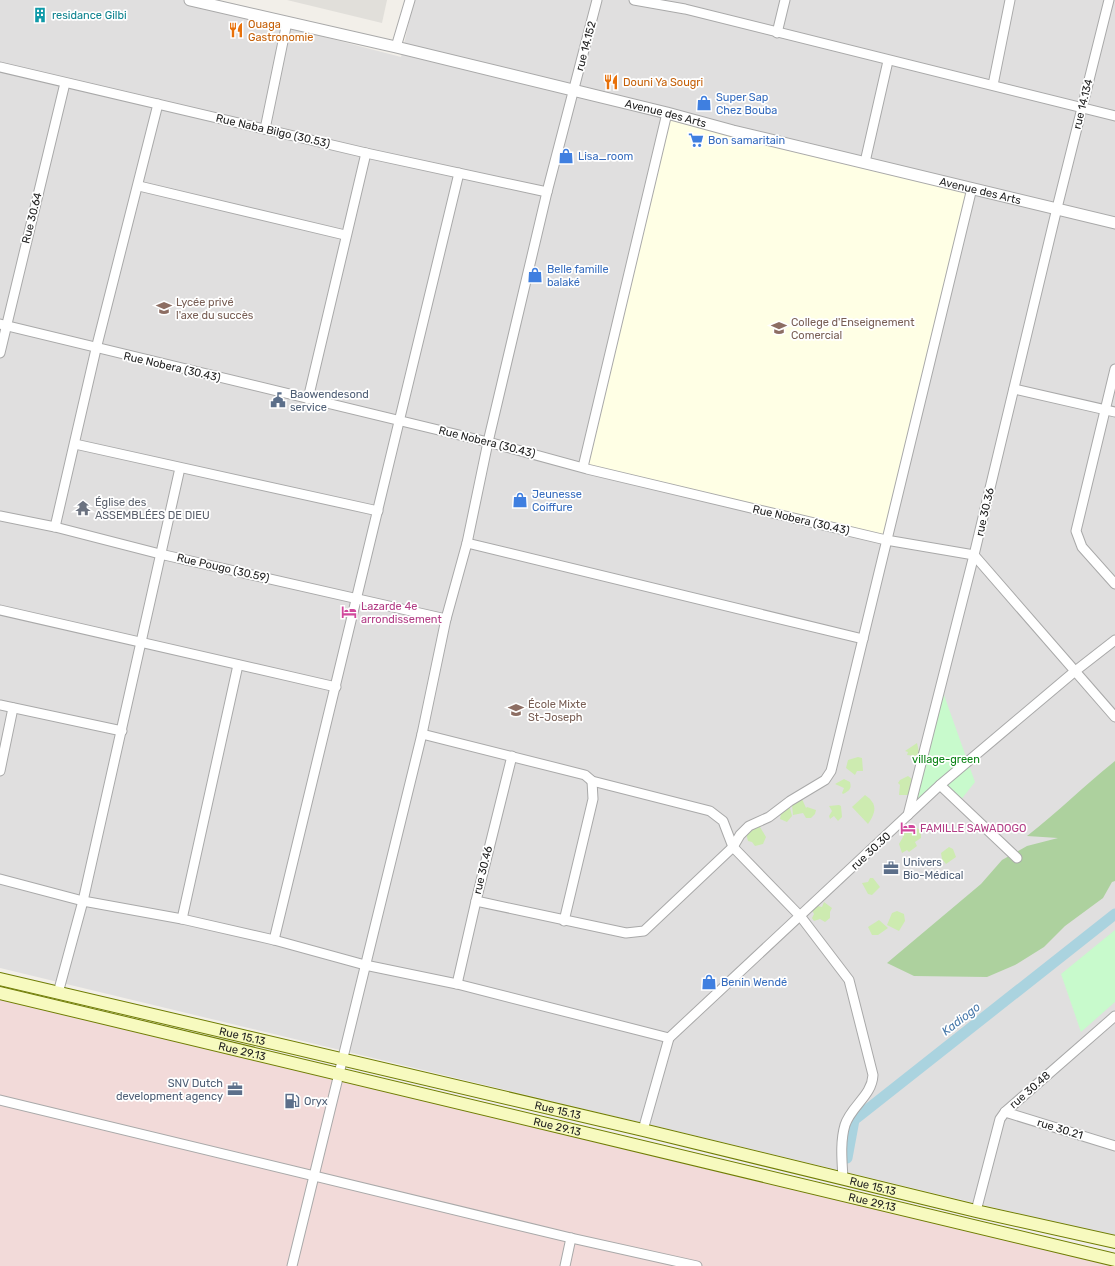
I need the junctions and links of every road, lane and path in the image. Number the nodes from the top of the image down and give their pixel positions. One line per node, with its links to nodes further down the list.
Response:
1 (190, 0): 10 (street, Avenue des Arts)
2 (410, 0): 12 (street)
3 (598, 0): 17 (street, rue 14.152)
4 (634, 0): 9 (street)
5 (688, 0): 9 (street)
6 (785, 0): 11 (street)
7 (1010, 0): 16 (street)
8 (1111, 2): 19 (street, rue 14.134)
9 (685, 9): 11 (street)
10 (287, 22): 12 (street, Avenue des Arts); 22 (street)
11 (777, 33): 13 (street)
12 (396, 47): 17 (street, Avenue des Arts)
13 (888, 61): 16 (street); 24 (street)
14 (0, 67): 15 (street, Rue Naba Bilgo (30.53))
15 (65, 83): 18 (street, Rue Naba Bilgo (30.53)); 32 (street, Rue 30.64)
16 (993, 85): 19 (street)
17 (574, 91): 20 (street, Avenue des Arts); 28 (street, rue 14.152)
18 (158, 104): 22 (street, Rue Naba Bilgo (30.53)); 26 (street)
19 (1083, 108): 21 (street); 29 (street, rue 14.134)
20 (667, 113): 24 (street, Avenue des Arts); 43 (street)
21 (1115, 116)
22 (265, 129): 23 (street, Rue Naba Bilgo (30.53))
23 (366, 153): 25 (street, Rue Naba Bilgo (30.53)); 31 (street)
24 (865, 162): 27 (street, Avenue des Arts)
25 (459, 173): 28 (street, Rue Naba Bilgo (30.53)); 40 (street)
26 (139, 186): 31 (street); 33 (street)
27 (972, 188): 29 (street, Avenue des Arts); 48 (street)
28 (547, 192): 41 (street, rue 14.152)
29 (1057, 208): 30 (street, Avenue des Arts); 36 (street, rue 30.36)
30 (1115, 222)
31 (345, 236): 37 (street)
32 (3, 325): 33 (street, Rue Nobera (30.43)); 34 (street, Rue 30.64)
33 (96, 349): 37 (street, Rue Nobera (30.43)); 42 (street)
34 (0, 353)
35 (1115, 369): 38 (street)
36 (1014, 389): 38 (street); 51 (street, rue 30.36)
37 (308, 399): 40 (street, Rue Nobera (30.43))
38 (1105, 410): 39 (street); 52 (street)
39 (1115, 412)
40 (398, 420): 41 (street, Rue Nobera (30.43)); 45 (street)
41 (488, 442): 43 (street, Rue Nobera (30.43)); 49 (street, rue 14.152)
42 (75, 444): 44 (street); 47 (street)
43 (584, 467): 48 (street, Rue Nobera (30.43))
44 (180, 468): 45 (street); 50 (street)
45 (378, 511): 53 (street)
46 (0, 516): 47 (street, Rue Pougo (30.59))
47 (55, 527): 50 (street, Rue Pougo (30.59))
48 (886, 540): 51 (street, Rue Nobera (30.43)); 56 (street)
49 (467, 543): 55 (street, rue 14.152); 56 (street)
50 (160, 554): 53 (street, Rue Pougo (30.59)); 58 (street)
51 (974, 555): 60 (street); 71 (street, rue 30.36)
52 (1115, 584)
53 (357, 599): 55 (street, Rue Pougo (30.59)); 61 (street)
54 (0, 610): 58 (street)
55 (446, 619): 66 (street, rue 14.152)
56 (863, 639): 72 (street)
57 (1115, 640): 60 (street, rue 30.30)
58 (141, 643): 59 (street); 65 (street)
59 (238, 665): 61 (street); 78 (street)
60 (1074, 672): 64 (street); 70 (street, rue 30.30)
61 (336, 687): 80 (street)
62 (0, 705): 63 (street)
63 (13, 708): 65 (street); 68 (street)
64 (1115, 717)
65 (122, 731): 75 (street)
66 (422, 734): 67 (street); 81 (street, rue 14.152)
67 (512, 756): 69 (street); 76 (street, rue 30.46)
68 (0, 771)
69 (592, 780): 72 (street); 79 (street)
70 (940, 786): 71 (street, rue 30.30); 73 (street)
71 (908, 815): 77 (street, rue 30.30)
72 (732, 847): 77 (street); 79 (street)
73 (1017, 858)
74 (0, 879): 75 (street)
75 (83, 900): 78 (street); 85 (street)
76 (476, 901): 79 (street); 83 (street, rue 30.46)
77 (801, 917): 87 (street, rue 30.30); 95 (street)
78 (182, 918): 80 (street)
79 (564, 921)
80 (274, 940): 81 (street)
81 (365, 965): 83 (street); 88 (street, rue 14.152)
82 (0, 979): 85 (main road, Rue 15.13)
83 (457, 984): 87 (street)
84 (0, 993): 89 (main road, Rue 29.13)
85 (58, 993): 88 (main road, Rue 15.13)
86 (1115, 1016): 91 (street, rue 30.48)
87 (669, 1038): 92 (street)
88 (342, 1059): 89 (street, rue 14.152); 92 (main road, Rue 15.13)
89 (338, 1073): 94 (street, rue 14.152); 99 (main road, Rue 29.13)
90 (0, 1100): 94 (street)
91 (1005, 1112): 93 (street, rue 30.21); 96 (street, rue 30.48)
92 (643, 1130): 95 (main road, Rue 15.13)
93 (1114, 1145)
94 (314, 1176): 97 (street); 100 (street, rue 14.152)
95 (843, 1178): 96 (main road, Rue 15.13)
96 (976, 1211): 98 (main road, Rue 15.13)
97 (571, 1238): 101 (street); 102 (street)
98 (1115, 1242)
99 (1115, 1260)
100 (292, 1266)
101 (565, 1266)
102 (697, 1266)

